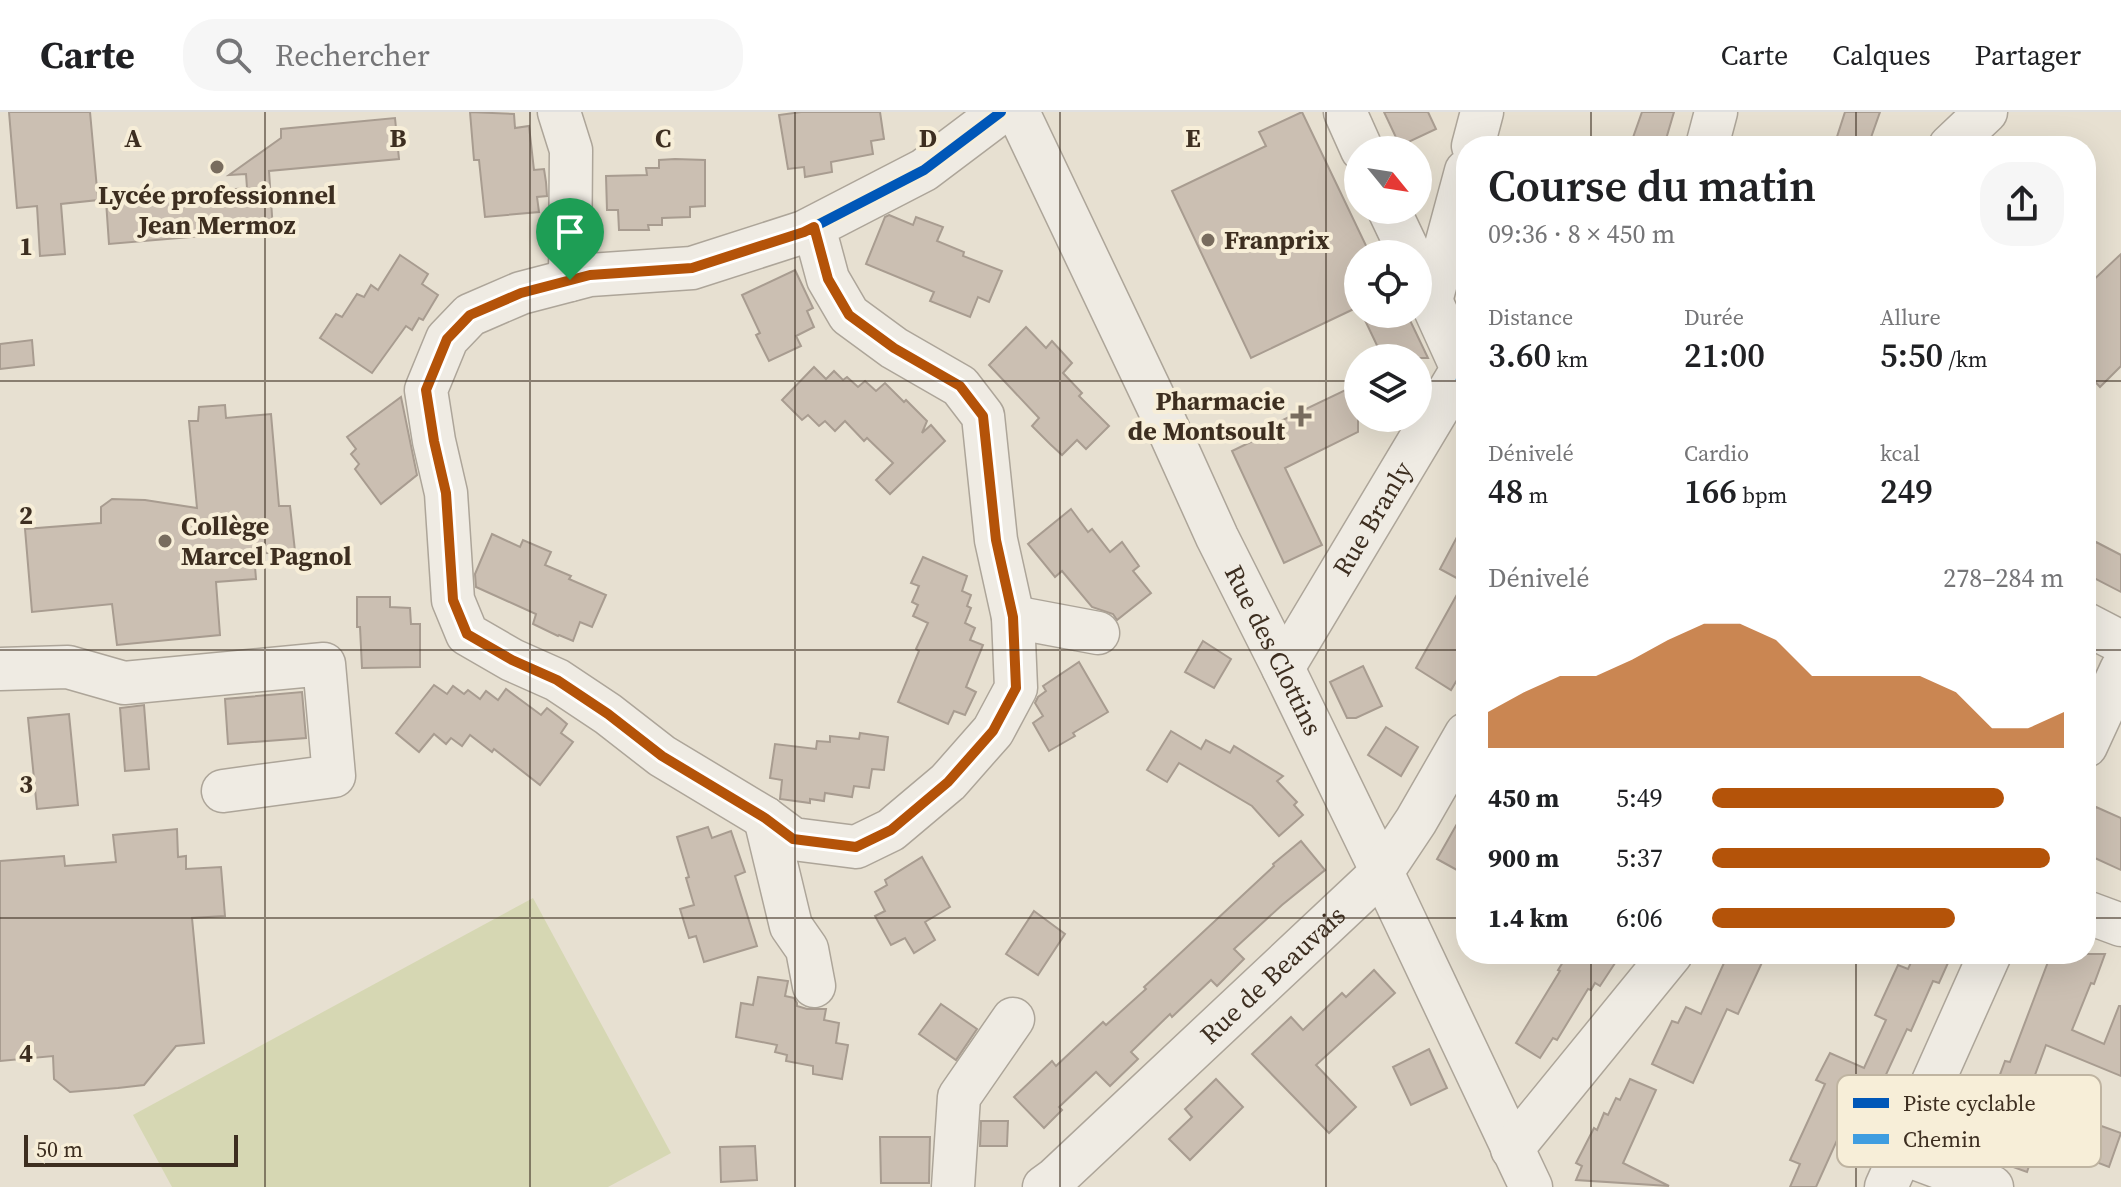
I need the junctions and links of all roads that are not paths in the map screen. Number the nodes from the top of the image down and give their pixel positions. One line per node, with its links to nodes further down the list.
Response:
1 (559, 112): 13 (street)
2 (1001, 112): 11 (street)
3 (1018, 112): 21 (street, Rue des Clottins)
4 (1345, 112): 7 (street)
5 (1482, 112): 8 (street)
6 (1986, 112): 9 (street)
7 (1356, 136)
8 (1476, 136)
9 (1961, 136)
10 (1456, 199): 12 (street)
11 (814, 227): 13 (street); 17 (street)
12 (1432, 267)
13 (570, 280): 27 (street)
14 (1432, 303): 15 (street, Rue Branly)
15 (1456, 356)
16 (1456, 379): 21 (street, Rue Branly)
17 (1013, 617): 19 (street); 27 (street)
18 (2096, 629): 20 (street)
19 (1098, 633)
20 (2121, 642)
21 (1283, 668): 28 (street, Rue des Clottins)
22 (0, 669): 26 (street)
23 (2121, 670): 24 (street)
24 (2096, 724)
25 (1456, 751): 28 (street, Rue de Beauvais)
26 (223, 791)
27 (765, 818): 33 (street)
28 (1382, 872): 36 (street, Rue des Clottins); 39 (street, Rue de Beauvais)
29 (2096, 916): 30 (street)
30 (2121, 925)
31 (1663, 964): 36 (street)
32 (1986, 964): 35 (street)
33 (814, 986)
34 (1013, 1019): 38 (street)
35 (1936, 1075)
36 (1512, 1149): 40 (street, Rue des Clottins)
37 (1893, 1170): 41 (street)
38 (953, 1187)
39 (1044, 1187)
40 (1531, 1187)
41 (1992, 1187)

